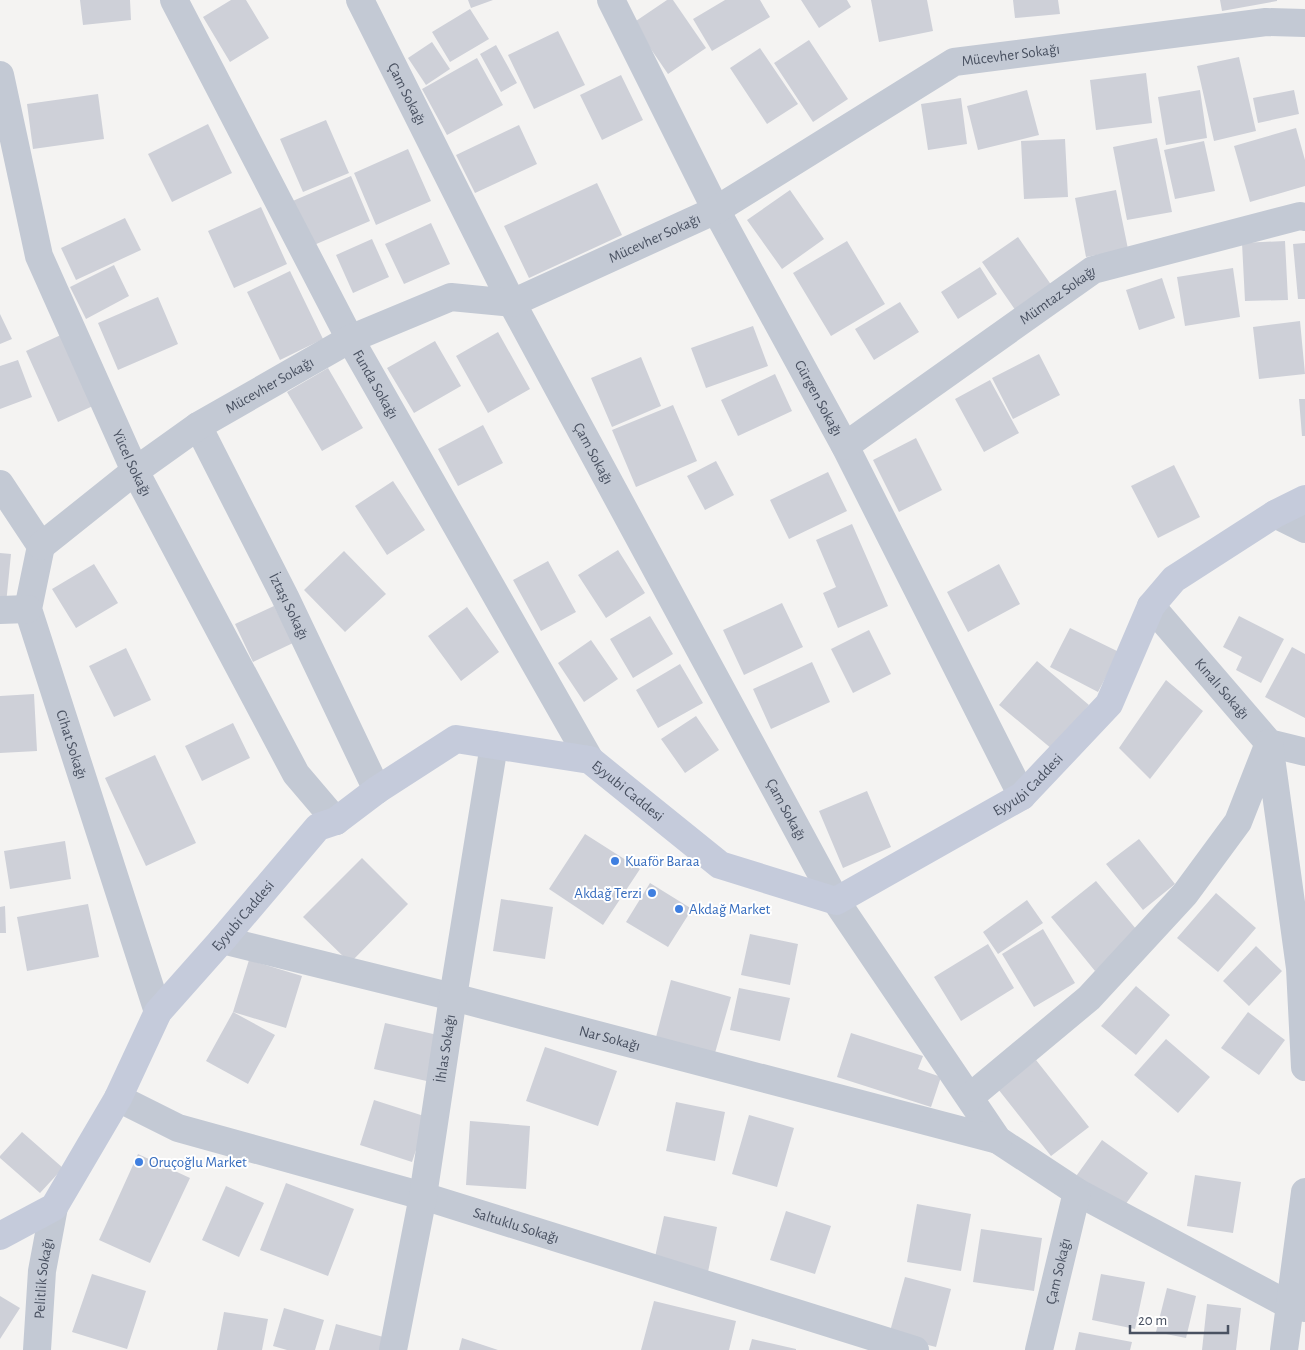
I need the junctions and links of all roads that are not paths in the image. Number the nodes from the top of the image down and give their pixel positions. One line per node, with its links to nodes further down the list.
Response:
1 (174, 0): 9 (street, Funda Sokağı)
2 (360, 0): 8 (street, Çam Sokağı)
3 (612, 0): 6 (street, Gürgen Sokağı)
4 (1305, 24): 6 (street, Mücevher Sokağı)
5 (0, 75): 12 (street, Yücel Sokağı)
6 (716, 210): 8 (street, Mücevher Sokağı); 11 (street, Gürgen Sokağı)
7 (1305, 217): 11 (street, Mümtaz Sokağı)
8 (512, 303): 9 (street, Mücevher Sokağı); 28 (street, Çam Sokağı)
9 (350, 339): 10 (street, Mücevher Sokağı); 24 (street, Funda Sokağı)
10 (198, 426): 12 (street, Mücevher Sokağı); 25 (street, İztaşı Sokağı)
11 (845, 446): 26 (street, Gürgen Sokağı)
12 (134, 471): 17 (street, Mücevher Sokağı); 27 (street, Yücel Sokağı)
13 (0, 484): 17 (street)
14 (1305, 500): 15 (street, Eyyubi Caddesi)
15 (1274, 514): 16 (street); 18 (street, Eyyubi Caddesi)
16 (1305, 529)
17 (41, 546): 19 (street, Cihat Sokağı)
18 (1151, 606): 21 (street, Kınalı Sokağı); 26 (street, Eyyubi Caddesi)
19 (28, 609): 20 (street); 31 (street, Cihat Sokağı)
20 (0, 610)
21 (1269, 743): 23 (street); 32 (street); 33 (street)
22 (494, 745): 24 (street, Eyyubi Caddesi); 25 (street, Eyyubi Caddesi); 30 (street, İhlas Sokağı)
23 (1305, 752)
24 (590, 760): 28 (street, Eyyubi Caddesi)
25 (377, 790): 27 (street, Eyyubi Caddesi)
26 (1022, 796): 28 (street, Eyyubi Caddesi)
27 (336, 822): 29 (street, Eyyubi Caddesi)
28 (836, 901): 33 (street, Çam Sokağı)
29 (222, 940): 30 (street, Nar Sokağı); 31 (street, Eyyubi Caddesi)
30 (453, 997): 35 (street, Nar Sokağı); 38 (street, İhlas Sokağı)
31 (158, 1012): 34 (street, Eyyubi Caddesi)
32 (1305, 1067)
33 (970, 1097): 35 (street, Çam Sokağı)
34 (118, 1098): 38 (street, Saltuklu Sokağı); 39 (street, Eyyubi Caddesi)
35 (998, 1140): 36 (street)
36 (1077, 1192): 41 (street); 45 (street, Çam Sokağı)
37 (1305, 1192): 41 (street)
38 (423, 1196): 43 (street, İhlas Sokağı); 44 (street, Saltuklu Sokağı)
39 (54, 1206): 40 (street); 42 (street, Pelitlik Sokağı)
40 (0, 1236)
41 (1297, 1306): 46 (street)
42 (37, 1350)
43 (393, 1350)
44 (915, 1350)
45 (1039, 1350)
46 (1284, 1350)

